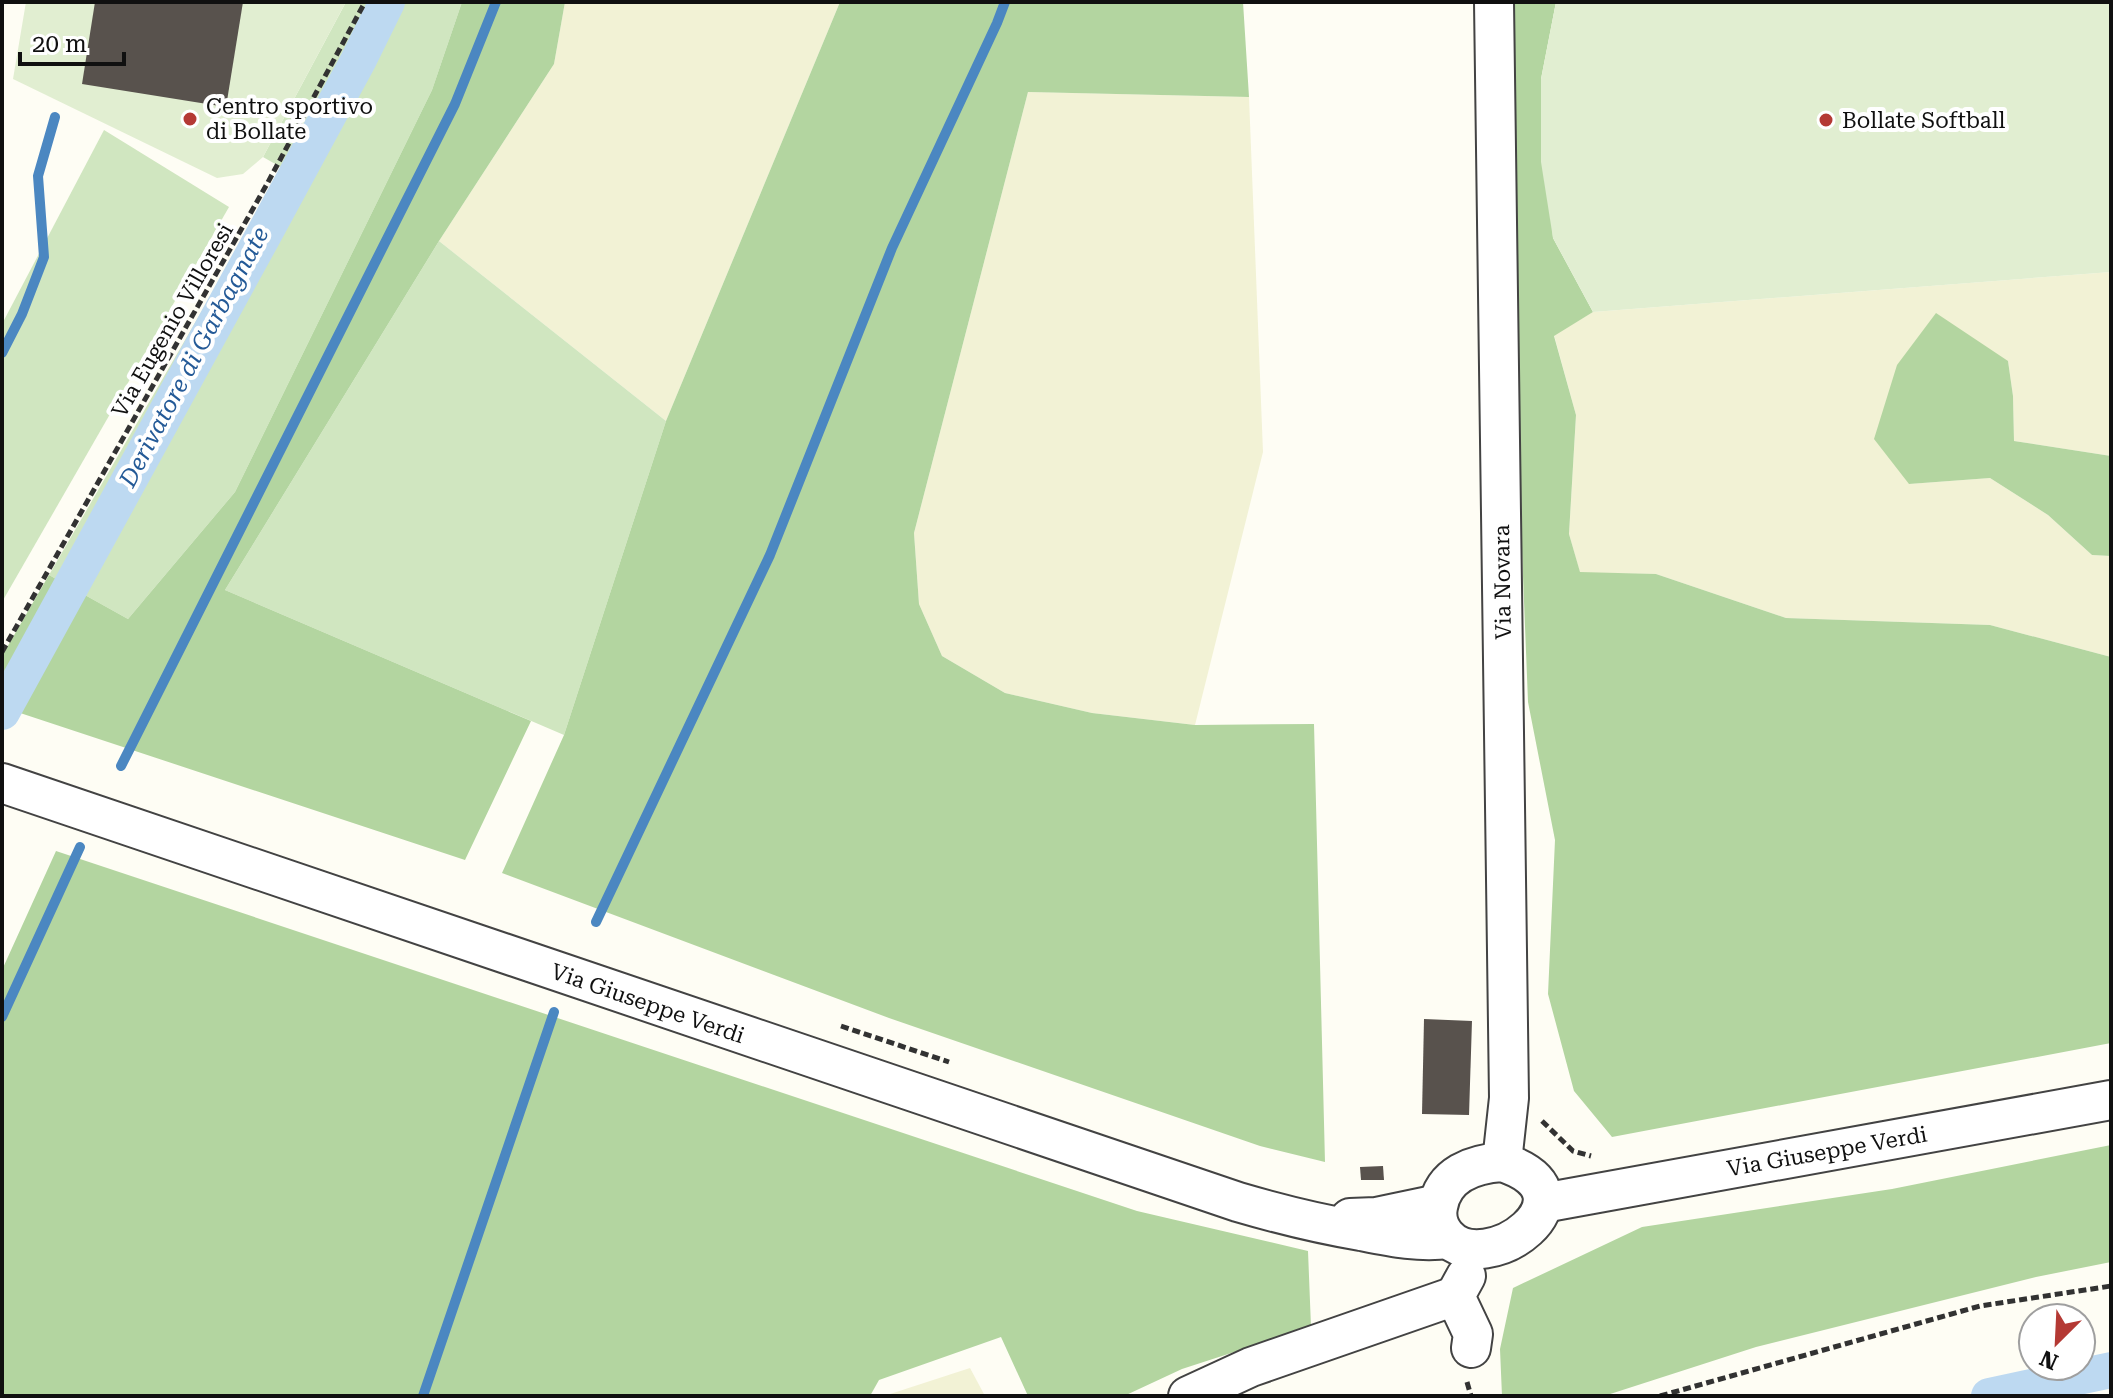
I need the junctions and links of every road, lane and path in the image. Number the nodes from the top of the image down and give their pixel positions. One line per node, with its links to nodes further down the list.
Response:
1 (365, 2): 3 (path, Via Eugenio Villoresi)
2 (1494, 2): 7 (street, Via Novara)
3 (2, 652)
4 (2, 783): 12 (street, Via Giuseppe Verdi)
5 (830, 1022): 6 (path)
6 (950, 1062)
7 (1509, 1098): 9 (path); 10 (street, Via Novara)
8 (2111, 1100): 11 (street, Via Giuseppe Verdi)
9 (1595, 1157)
10 (1502, 1162): 11 (street); 12 (street)
11 (1543, 1203): 12 (street)
12 (1456, 1231): 14 (street)
13 (2111, 1286): 17 (path)
14 (1455, 1296): 15 (street); 16 (street)
15 (1471, 1348)
16 (1188, 1396)
17 (1660, 1396)

